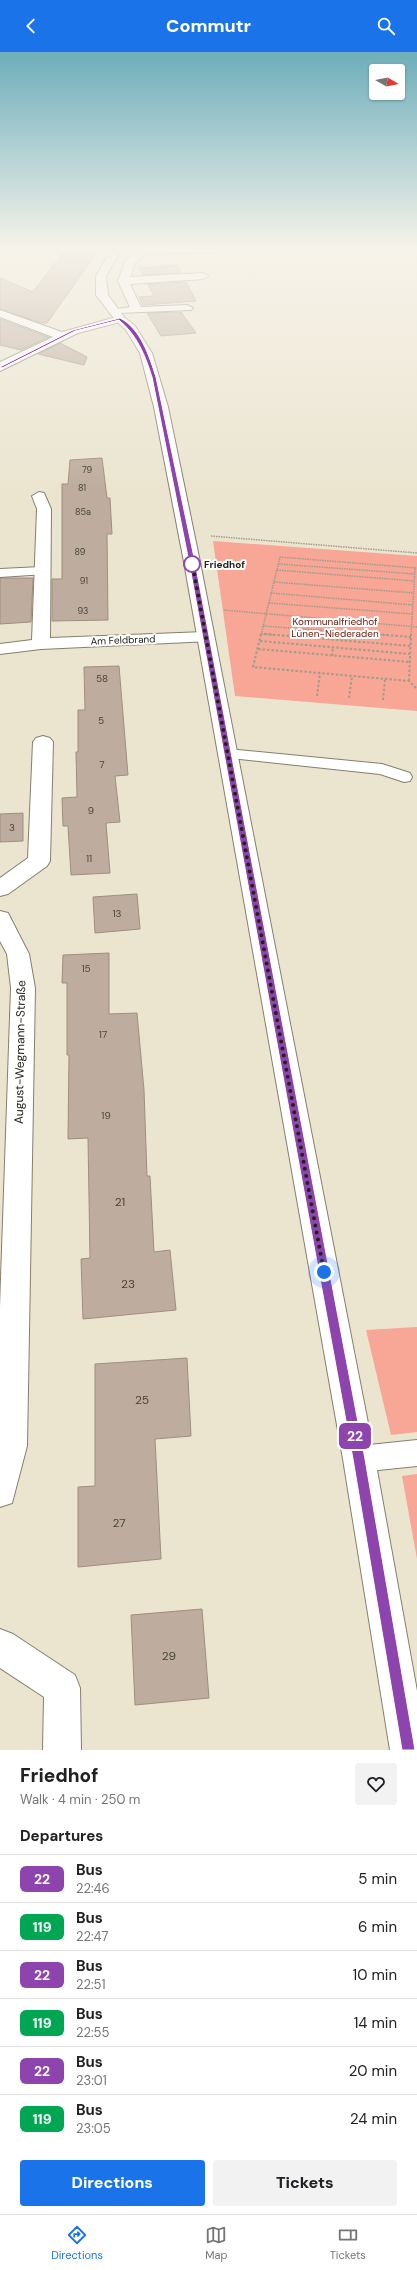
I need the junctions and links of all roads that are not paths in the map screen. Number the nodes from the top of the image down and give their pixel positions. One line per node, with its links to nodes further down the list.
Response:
1 (41, 328): 4 (street)
2 (82, 328): 4 (street)
3 (131, 328): 9 (street)
4 (62, 336): 5 (street)
5 (0, 367)
6 (39, 496): 7 (street)
7 (41, 571): 8 (lane); 10 (street)
8 (0, 573)
9 (205, 637): 10 (street, Am Feldbrand); 13 (street)
10 (41, 644): 11 (street, Am Feldbrand)
11 (0, 649)
12 (43, 742): 15 (street)
13 (227, 754): 14 (lane); 20 (street)
14 (404, 777)
15 (0, 889)
16 (0, 919): 17 (street, August-Wegmann-Straße)
17 (8, 1190): 18 (street, August-Wegmann-Straße)
18 (6, 1384): 21 (street, August-Wegmann-Straße)
19 (417, 1453): 20 (lane)
20 (359, 1459): 24 (street)
21 (0, 1491)
22 (0, 1647): 23 (street)
23 (62, 1750)
24 (409, 1750)

